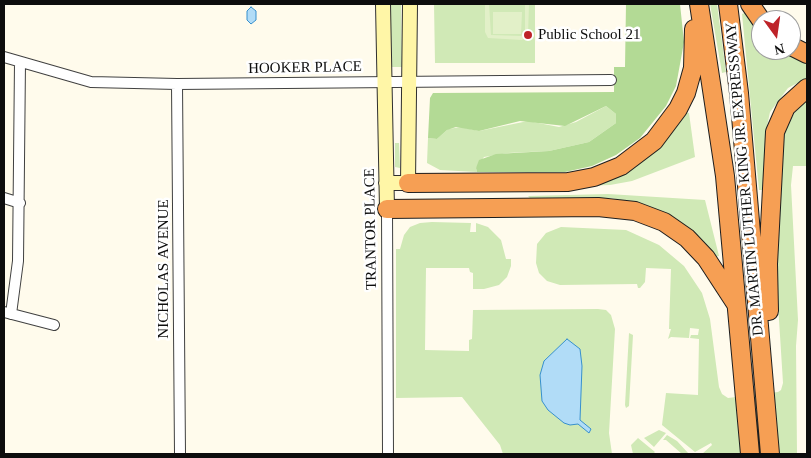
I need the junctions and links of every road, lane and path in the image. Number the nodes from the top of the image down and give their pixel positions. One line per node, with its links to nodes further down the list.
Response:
1 (383, 4): 9 (main road, TRANTOR PLACE)
2 (410, 4): 10 (main road)
3 (692, 4): 14 (highway)
4 (699, 4): 18 (highway, DR. MARTIN LUTHER KING JR. EXPRESSWAY)
5 (728, 4): 21 (highway, DR. MARTIN LUTHER KING JR. EXPRESSWAY)
6 (4, 57): 7 (street, HOOKER PLACE)
7 (20, 62): 11 (street, HOOKER PLACE); 16 (street)
8 (611, 80): 10 (street, HOOKER PLACE)
9 (384, 82): 10 (street, HOOKER PLACE); 11 (street, HOOKER PLACE); 13 (main road, TRANTOR PLACE)
10 (409, 82): 14 (main road)
11 (177, 84): 22 (street, NICHOLAS AVENUE)
12 (807, 88): 21 (highway)
13 (386, 183): 14 (main road); 17 (main road, TRANTOR PLACE)
14 (408, 183)
15 (4, 198): 16 (street)
16 (20, 203): 19 (street)
17 (387, 209): 18 (highway); 23 (street, TRANTOR PLACE)
18 (738, 307): 24 (highway, DR. MARTIN LUTHER KING JR. EXPRESSWAY)
19 (8, 313): 20 (street)
20 (54, 325)
21 (761, 355): 25 (highway, DR. MARTIN LUTHER KING JR. EXPRESSWAY)
22 (180, 454)
23 (388, 454)
24 (750, 454)
25 (770, 454)

